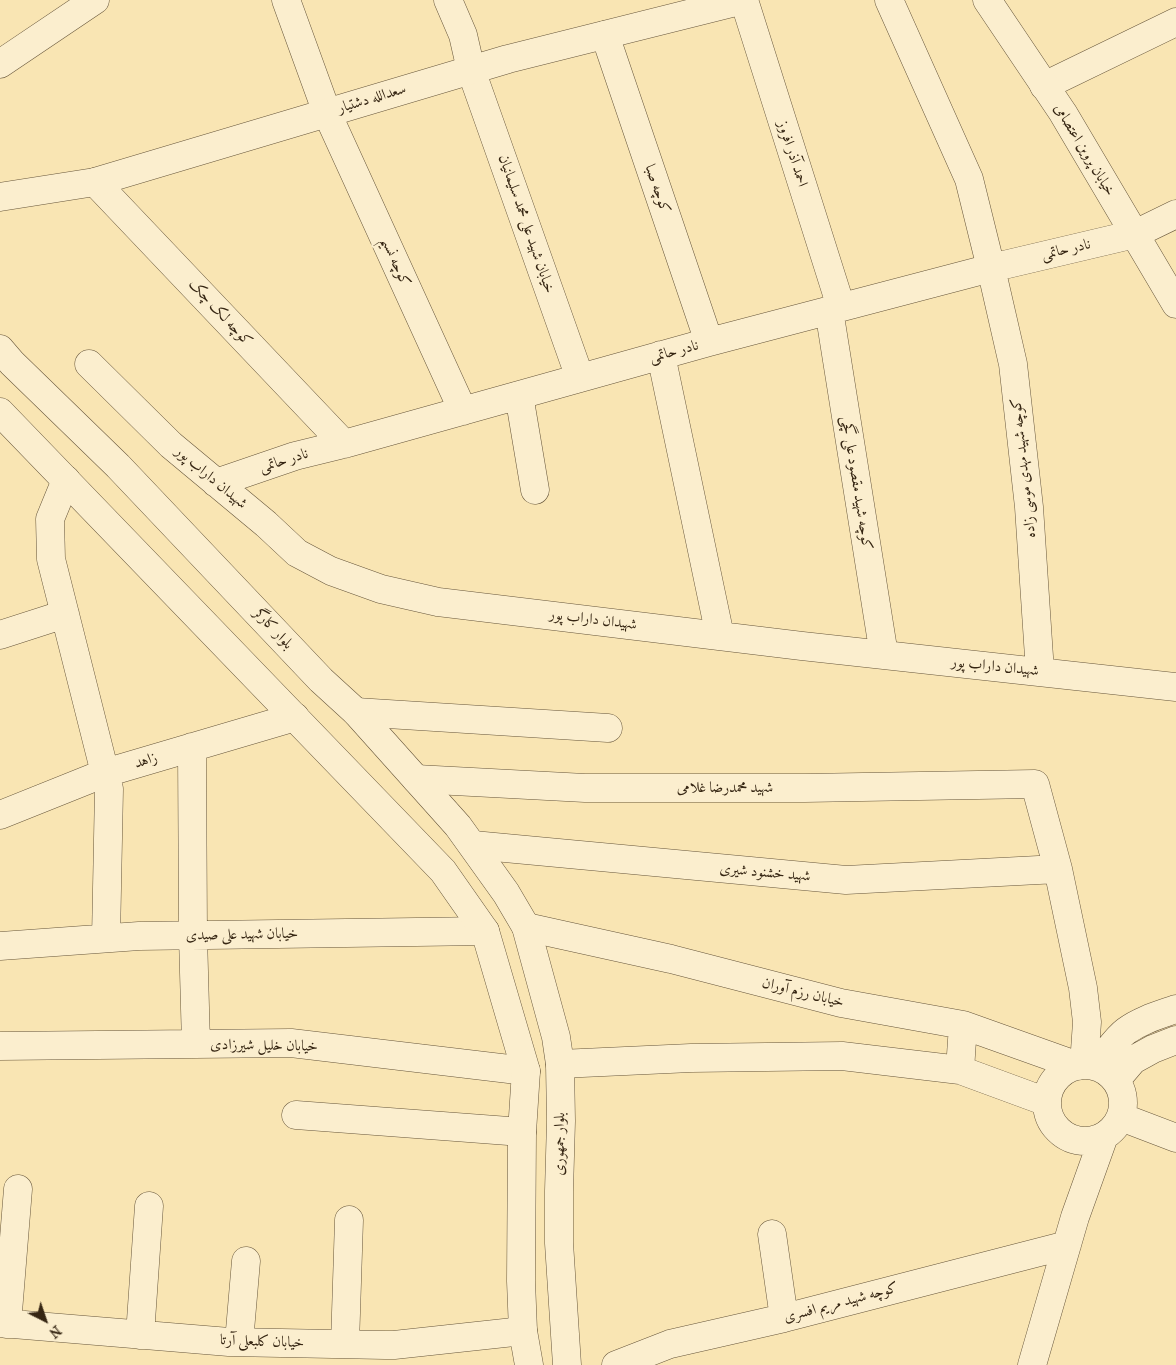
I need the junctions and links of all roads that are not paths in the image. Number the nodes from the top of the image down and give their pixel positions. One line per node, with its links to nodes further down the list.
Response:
1 (95, 0): 9 (street)
2 (286, 0): 12 (street, کوچه نسیم)
3 (448, 0): 10 (street, خیابان شهید علی محمد سلیمانیان)
4 (744, 0): 8 (street, سعدالله دشتیار); 19 (street, احمد آذر افروز)
5 (889, 0): 17 (street, کوچه شهید مهدی موسی زاده)
6 (987, 0): 11 (street, خیابان پروین اعتصامی)
7 (1176, 22): 11 (street)
8 (605, 35): 10 (street, سعدالله دشتیار); 20 (street, کوچه صبا)
9 (0, 64)
10 (471, 70): 12 (street, سعدالله دشتیار); 24 (street, خیابان شهید علی محمد سلیمانیان)
11 (1044, 86): 16 (street, خیابان پروین اعتصامی)
12 (327, 112): 13 (street, سعدالله دشتیار); 26 (street, کوچه نسیم)
13 (95, 182): 14 (street, سعدالله دشتیار); 28 (street, کوچه لک چک)
14 (0, 197)
15 (1176, 214): 16 (street, نادر حاتمی)
16 (1135, 234): 17 (street, نادر حاتمی); 18 (street, خیابان پروین اعتصامی)
17 (991, 268): 19 (street, نادر حاتمی); 36 (street, کوچه شهید مهدی موسی زاده)
18 (1176, 304)
19 (835, 309): 20 (street, نادر حاتمی); 35 (street, کوچه شهید مقصود علی گچی)
20 (709, 342): 22 (street, نادر حاتمی)
21 (0, 349): 38 (street, بلوار کارگر)
22 (661, 355): 24 (street, نادر حاتمی); 34 (street)
23 (89, 364): 30 (street, شهیدان داراب پور)
24 (580, 378): 25 (street, نادر حاتمی)
25 (519, 395): 26 (street, نادر حاتمی); 31 (street)
26 (463, 411): 28 (street, نادر حاتمی)
27 (2, 416): 29 (street)
28 (344, 444): 30 (street, نادر حاتمی)
29 (66, 480): 32 (street); 39 (street)
30 (216, 483): 34 (street, شهیدان داراب پور)
31 (535, 490)
32 (65, 614): 33 (street); 42 (street)
33 (0, 635)
34 (720, 636): 35 (street, شهیدان داراب پور)
35 (884, 655): 36 (street, شهیدان داراب پور)
36 (1040, 672): 37 (street, شهیدان داراب پور)
37 (1176, 687)
38 (356, 712): 40 (street); 43 (street, بلوار کارگر)
39 (295, 717): 41 (street, زاهد); 48 (street)
40 (608, 728)
41 (192, 747): 42 (street, زاهد); 49 (street)
42 (105, 773): 44 (street, زاهد); 50 (street)
43 (416, 779): 45 (street, بلوار کارگر); 46 (street, شهید محمدرضا غلامی)
44 (0, 815)
45 (473, 845): 46 (street, شهید خشنود شیری); 47 (street, بلوار کارگر)
46 (1058, 869): 58 (street)
47 (526, 927): 48 (street, خیابان رزم آوران); 53 (street, خیابان رزم آوران); 57 (street, بلوار جمهوری)
48 (485, 931): 49 (street, خیابان شهید علی صیدی); 60 (street)
49 (193, 936): 50 (street, خیابان شهید علی صیدی); 55 (street)
50 (106, 938): 51 (street, خیابان شهید علی صیدی)
51 (0, 946)
52 (1176, 1009): 58 (street)
53 (963, 1025): 58 (street, خیابان رزم آوران); 59 (street)
54 (1176, 1040): 58 (street)
55 (196, 1044): 56 (street, خیابان خلیل شیرزادی); 60 (street, خیابان خلیل شیرزادی)
56 (0, 1046)
57 (560, 1064): 59 (street); 60 (street, خیابان خلیل شیرزادی); 82 (street, بلوار جمهوری)
58 (1094, 1069): 61 (street); 63 (street)
59 (960, 1070): 61 (street)
60 (526, 1071): 64 (street)
61 (1047, 1102): 66 (street)
62 (296, 1115): 64 (street)
63 (1112, 1126): 65 (street); 66 (street); 69 (street)
64 (522, 1132): 76 (street)
65 (1176, 1138)
66 (1073, 1139): 69 (street)
67 (18, 1189): 75 (street)
68 (149, 1206): 77 (street)
69 (1075, 1217): 72 (street)
70 (349, 1220): 79 (street)
71 (772, 1234): 74 (street)
72 (1067, 1244): 74 (street, کوچه شهید مریم افسری); 84 (street)
73 (246, 1261): 78 (street)
74 (784, 1318): 83 (street, کوچه شهید مریم افسری)
75 (4, 1324): 77 (street, خیابان کلبعلی آرتا)
76 (523, 1331): 80 (street, خیابان کلبعلی آرتا); 81 (street)
77 (140, 1335): 78 (street, خیابان کلبعلی آرتا)
78 (240, 1342): 79 (street, خیابان کلبعلی آرتا)
79 (345, 1344): 80 (street, خیابان کلبعلی آرتا)
80 (385, 1355)
81 (529, 1365)
82 (567, 1365)
83 (616, 1365)
84 (1032, 1365)

